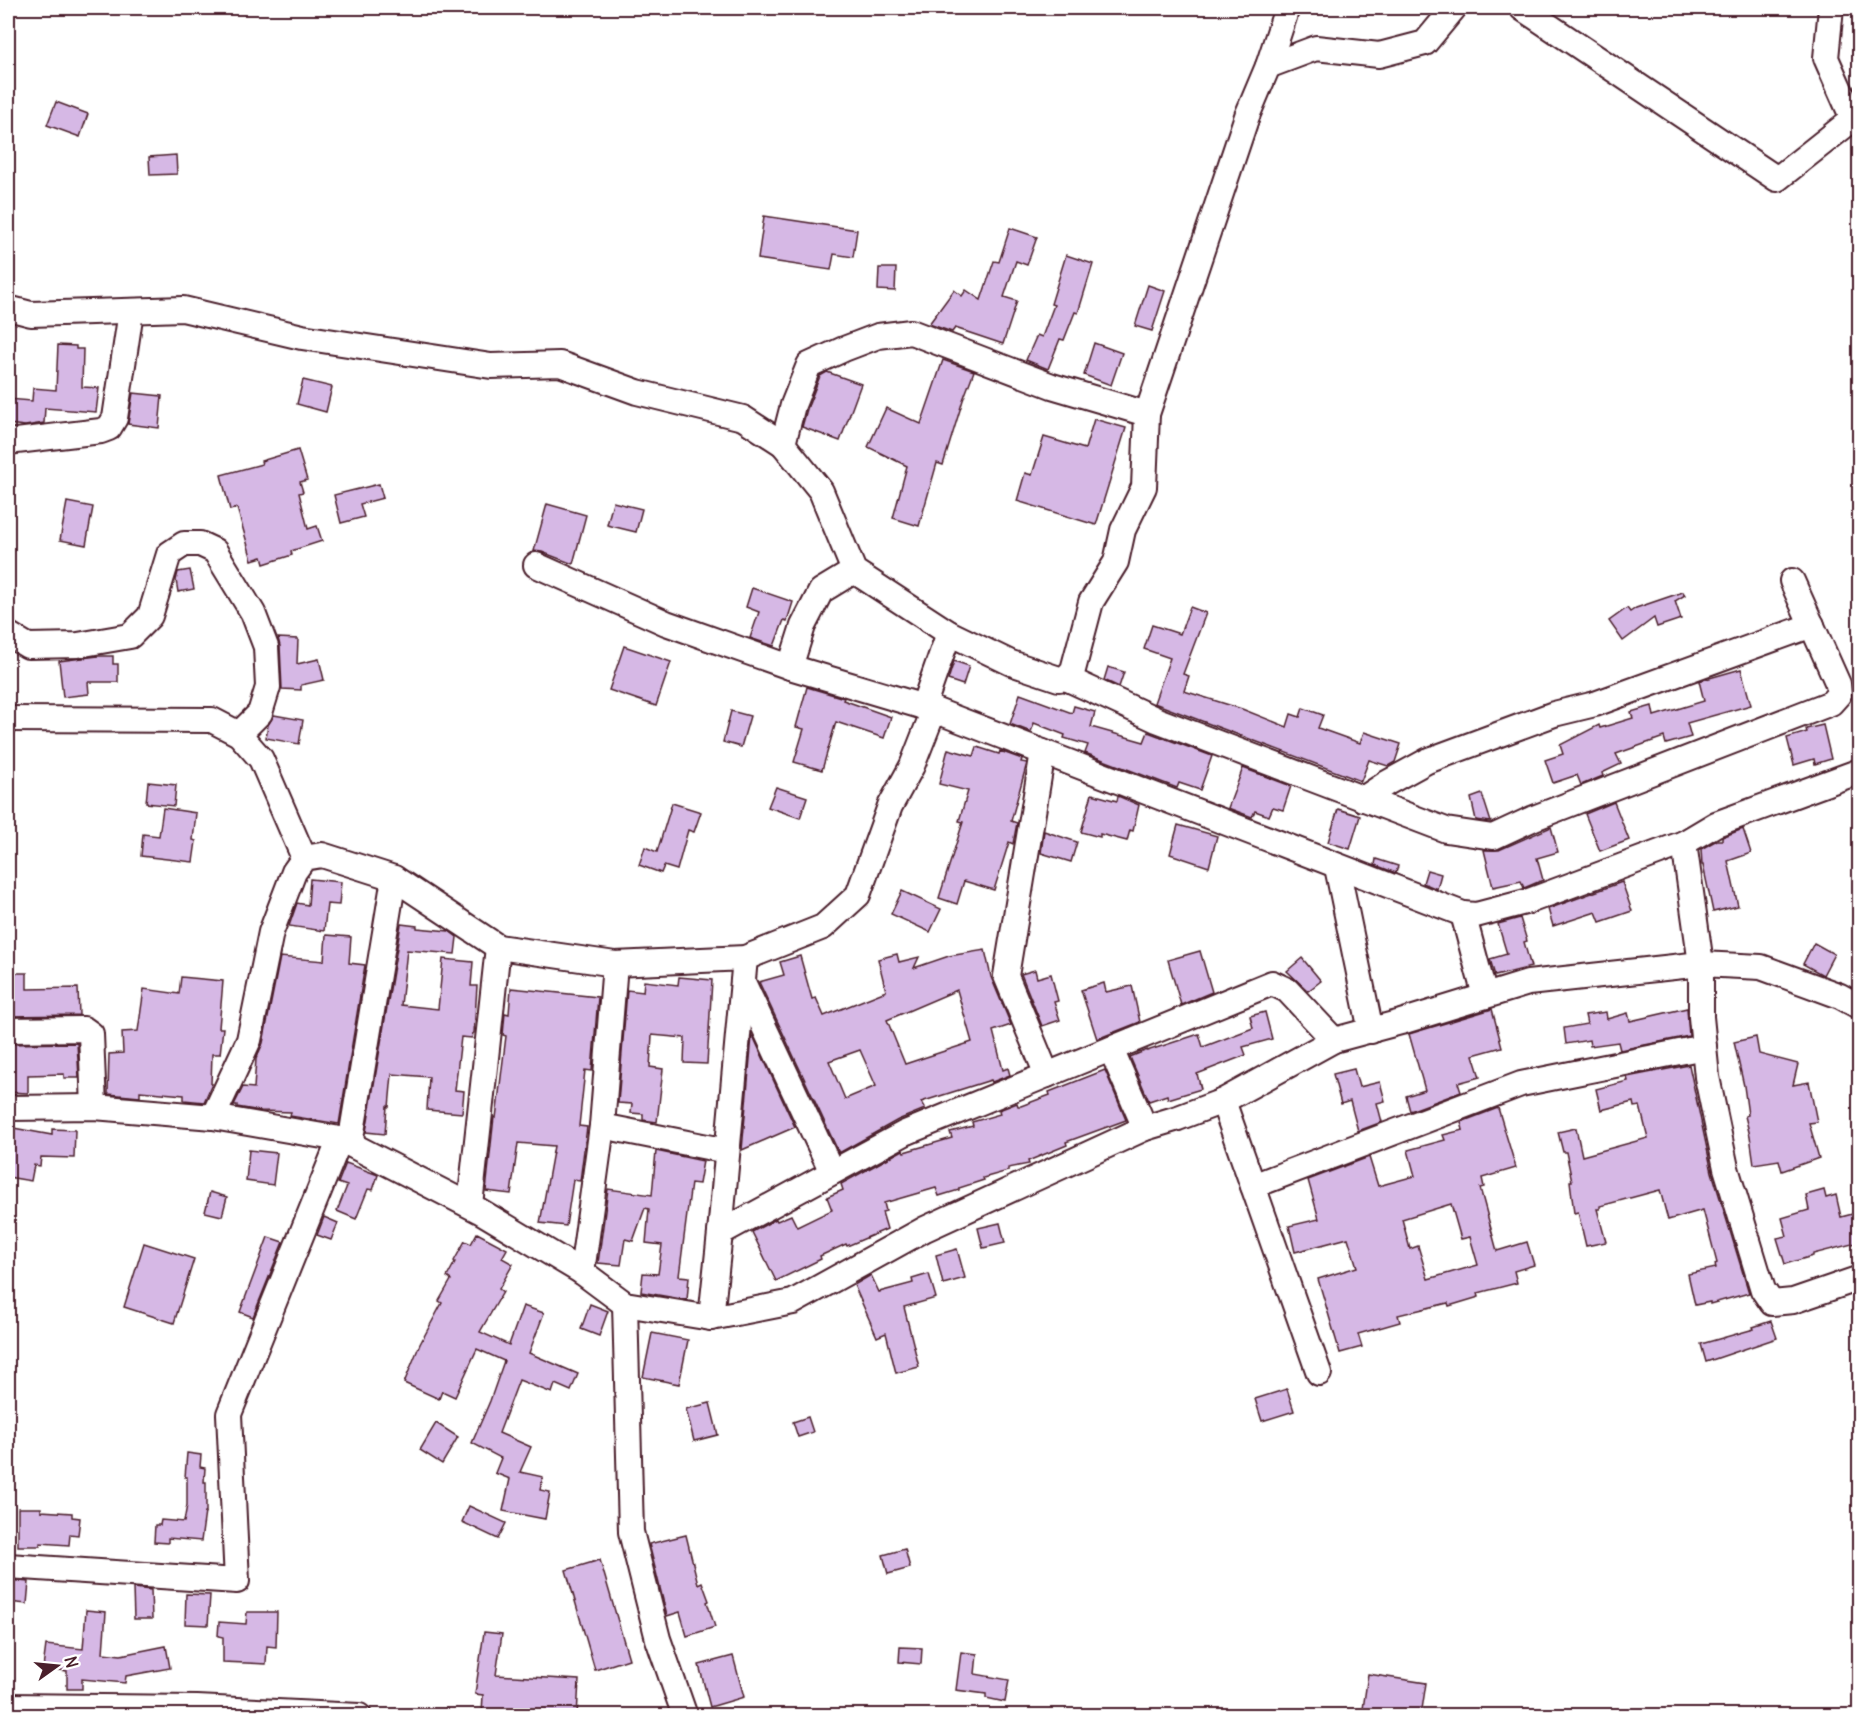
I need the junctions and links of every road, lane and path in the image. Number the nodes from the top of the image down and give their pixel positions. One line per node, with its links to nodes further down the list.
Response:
1 (1287, 8): 5 (street)
2 (1454, 8): 5 (street)
3 (1522, 8): 4 (street)
4 (1831, 8)
5 (1268, 66): 8 (street)
6 (8, 308): 7 (street)
7 (131, 311): 9 (street); 10 (street)
8 (1147, 414): 10 (street); 18 (street)
9 (8, 442)
10 (783, 444): 12 (street)
11 (536, 564): 17 (street)
12 (854, 571): 15 (street); 17 (street)
13 (1792, 581): 14 (street)
14 (1812, 625): 24 (street); 24 (street)
15 (949, 633): 18 (street); 19 (street)
16 (8, 634): 21 (street)
17 (790, 667): 19 (street)
18 (1066, 678): 24 (street)
19 (929, 708): 22 (street); 31 (street)
20 (8, 718): 21 (street)
21 (239, 734): 26 (street)
22 (1043, 752): 27 (street); 42 (street)
23 (1860, 771): 25 (street)
24 (1363, 799)
25 (1684, 843): 29 (street); 33 (street)
26 (304, 858): 28 (street); 46 (street)
27 (1337, 867): 29 (street); 38 (street)
28 (394, 878): 30 (street); 49 (street)
29 (1462, 914): 35 (street)
30 (498, 947): 32 (street); 53 (street)
31 (745, 958): 32 (street); 34 (street)
32 (615, 963): 47 (street)
33 (1701, 964): 35 (street); 36 (street); 40 (street)
34 (743, 982): 50 (street); 51 (street)
35 (1485, 996): 38 (street)
36 (1860, 1007)
37 (8, 1029): 44 (street)
38 (1371, 1031): 39 (street)
39 (1334, 1040): 41 (street); 43 (street)
40 (1704, 1047): 52 (street); 56 (street)
41 (1112, 1049): 42 (street); 48 (street)
42 (1047, 1075): 51 (street)
43 (1223, 1101): 48 (street); 52 (street)
44 (94, 1107): 45 (street); 46 (street)
45 (8, 1108)
46 (213, 1117): 49 (street)
47 (602, 1126): 50 (street); 55 (street)
48 (1145, 1128): 58 (street)
49 (345, 1142): 53 (street); 60 (street)
50 (727, 1151): 54 (street)
51 (832, 1172): 54 (street)
52 (1253, 1186): 59 (street)
53 (470, 1205): 55 (street)
54 (720, 1233): 58 (street)
55 (582, 1272): 57 (street)
56 (1860, 1278)
57 (626, 1304): 58 (street); 63 (street)
58 (711, 1318)
59 (1319, 1373)
60 (8, 1566)
61 (8, 1706): 62 (street)
62 (359, 1716)
63 (686, 1716)

